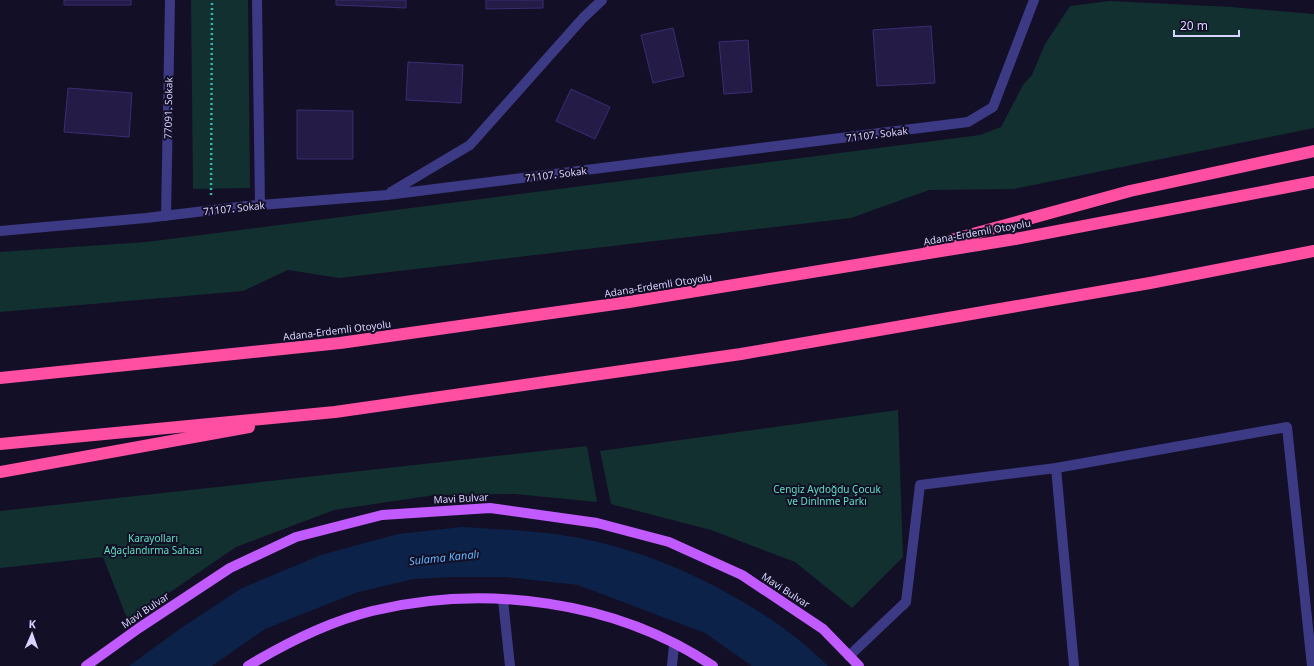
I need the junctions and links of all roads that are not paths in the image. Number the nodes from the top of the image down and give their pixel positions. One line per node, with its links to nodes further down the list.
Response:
1 (170, 0): 9 (street, 77091. Sokak)
2 (257, 0): 8 (street)
3 (602, 0): 7 (street)
4 (1034, 0): 7 (street, 71107. Sokak)
5 (1314, 152): 12 (highway)
6 (1314, 182): 12 (highway, Adana-Erdemli Otoyolu)
7 (387, 195): 8 (street, 71107. Sokak)
8 (260, 205): 9 (street, 71107. Sokak)
9 (166, 216): 10 (street, 71107. Sokak)
10 (0, 231)
11 (1314, 251): 14 (highway)
12 (866, 264): 13 (highway, Adana-Erdemli Otoyolu)
13 (0, 378)
14 (335, 412): 15 (highway); 17 (highway)
15 (0, 444)
16 (1056, 468): 20 (street); 27 (street); 28 (street)
17 (0, 472)
18 (503, 600): 19 (main road); 22 (main road); 23 (street)
19 (674, 645): 24 (street); 25 (main road)
20 (850, 656): 21 (main road, Mavi Bulvar); 26 (main road, Mavi Bulvar)
21 (86, 666)
22 (248, 666)
23 (510, 666)
24 (672, 666)
25 (713, 666)
26 (859, 666)
27 (1074, 666)
28 (1312, 666)

